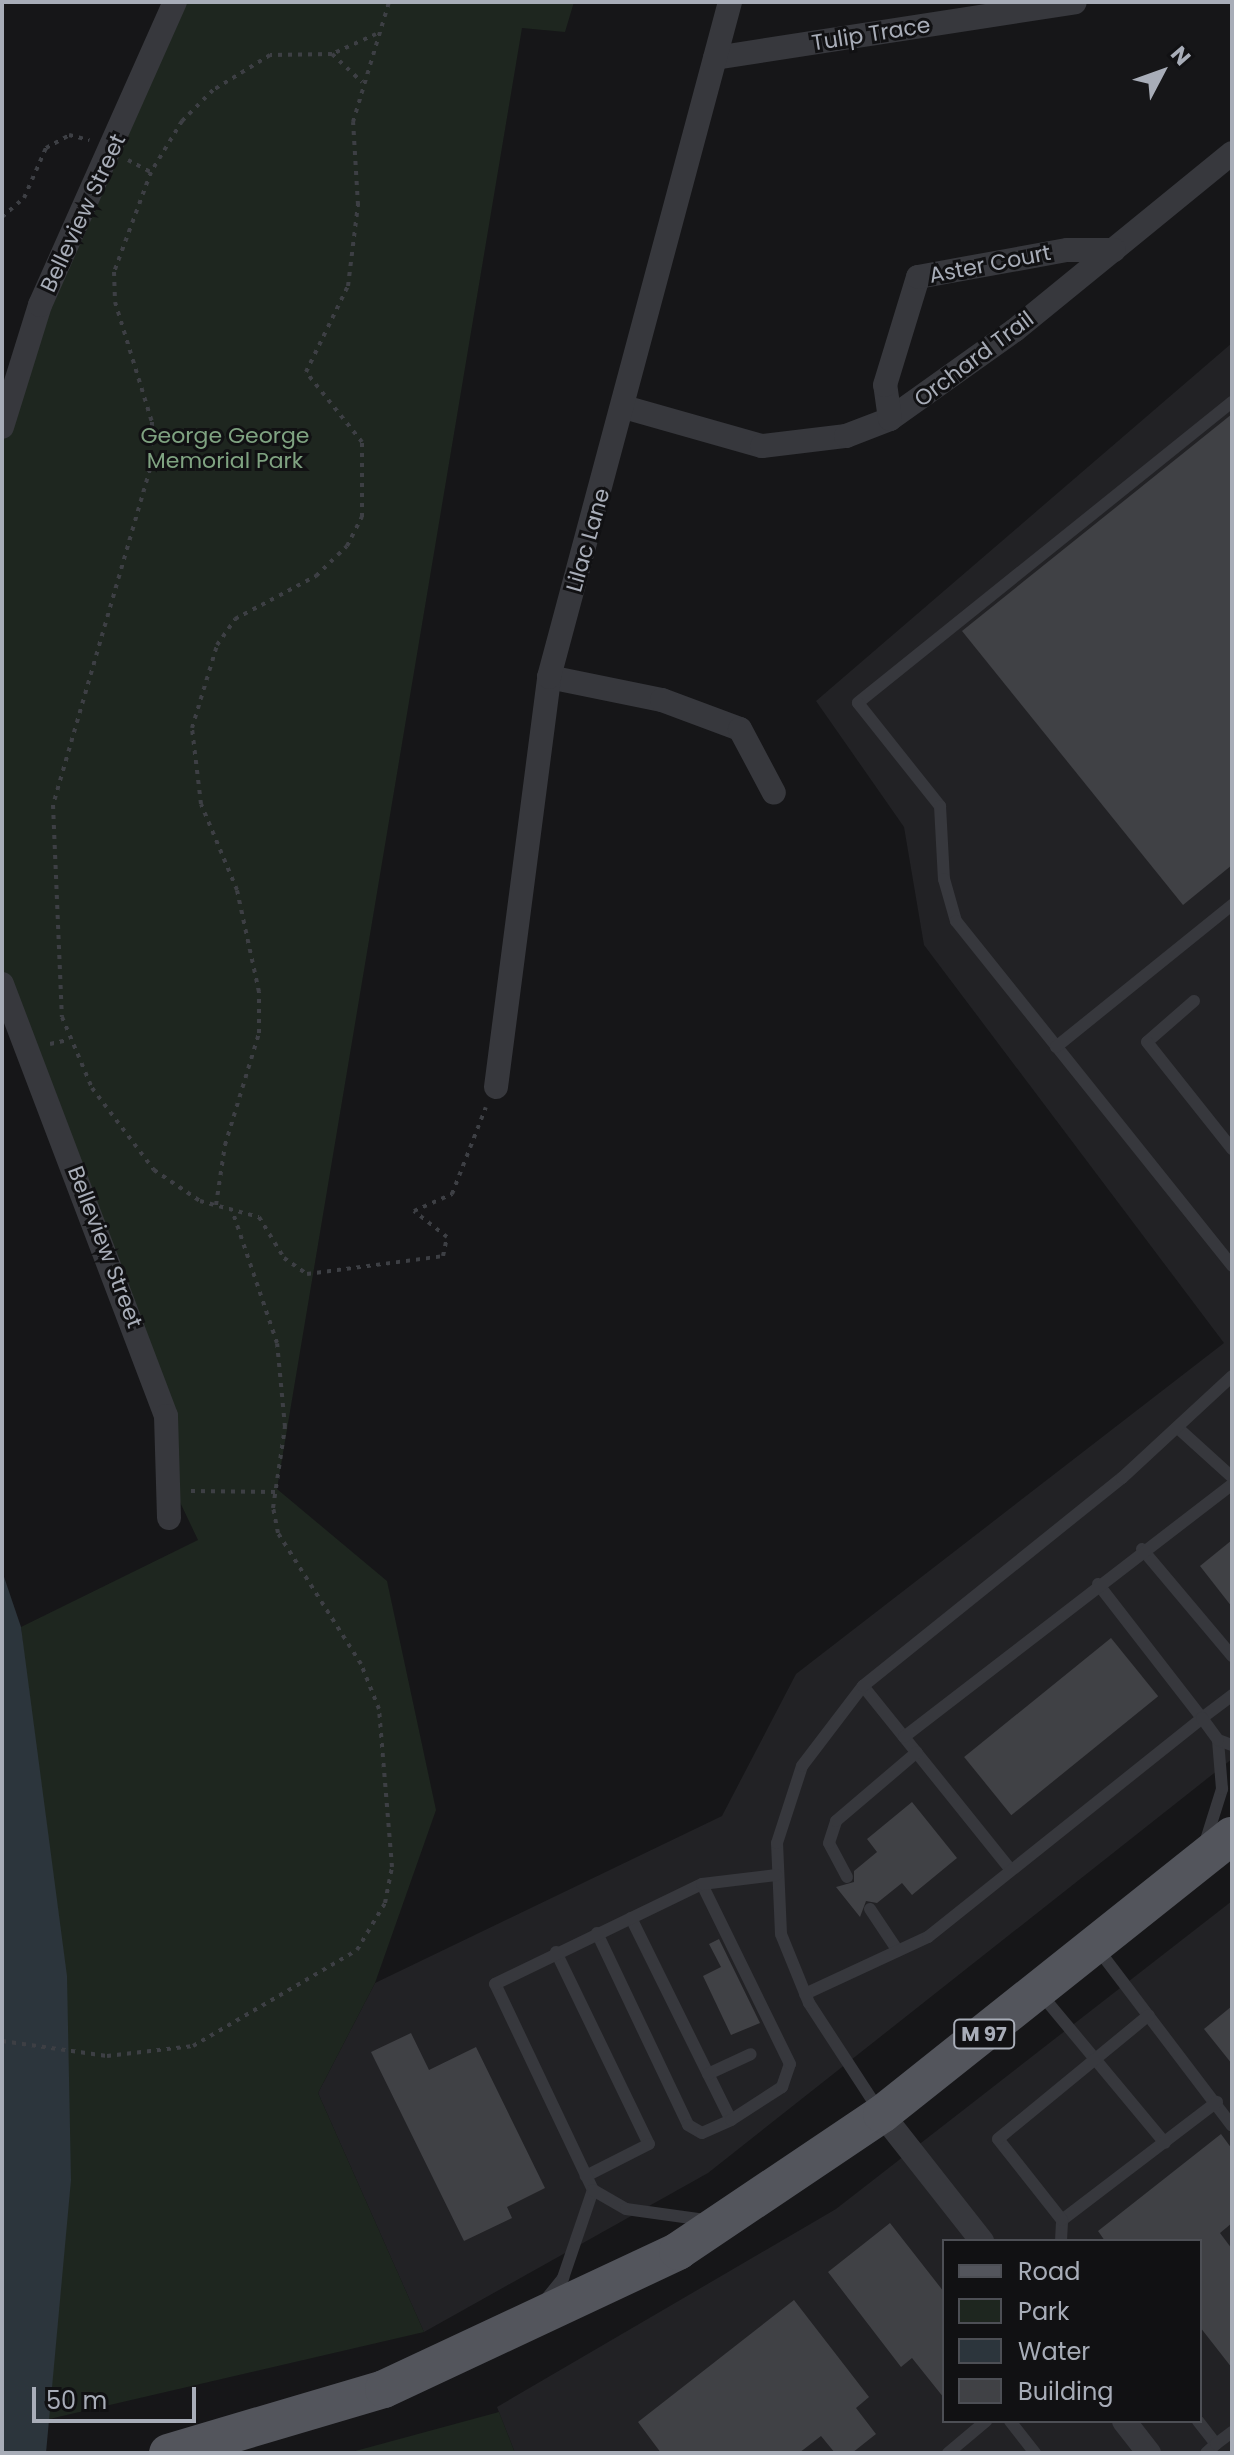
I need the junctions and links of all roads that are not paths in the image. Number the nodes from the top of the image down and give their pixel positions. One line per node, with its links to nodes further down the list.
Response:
1 (175, 2): 10 (street, Belleview Street)
2 (730, 2): 4 (street, Lilac Lane)
3 (1075, 2): 4 (street, Tulip Trace)
4 (715, 58): 8 (street, Lilac Lane)
5 (1232, 153): 6 (street, Orchard Trail)
6 (1114, 250): 9 (street, Orchard Trail); 9 (street, Aster Court)
7 (1232, 402): 16 (lane)
8 (624, 407): 9 (street, Orchard Trail); 11 (street, Lilac Lane)
9 (890, 419)
10 (2, 427)
11 (549, 677): 12 (street); 17 (street, Lilac Lane)
12 (774, 793)
13 (1232, 905): 16 (lane)
14 (2, 984): 23 (street, Belleview Street)
15 (1194, 1001): 18 (lane)
16 (1056, 1047): 19 (lane)
17 (496, 1087)
18 (1232, 1149)
19 (1232, 1266)
20 (1232, 1376): 21 (lane)
21 (1179, 1429): 22 (lane); 27 (lane)
22 (1231, 1480): 24 (lane)
23 (169, 1518)
24 (1142, 1549): 25 (lane); 26 (lane)
25 (1098, 1584): 29 (lane); 30 (lane)
26 (1232, 1656)
27 (863, 1686): 30 (lane); 37 (lane)
28 (1232, 1695): 29 (lane)
29 (1202, 1718): 31 (lane); 36 (lane)
30 (904, 1737): 33 (lane)
31 (1218, 1740): 32 (lane); 35 (lane)
32 (1232, 1745)
33 (917, 1752): 36 (lane); 38 (lane)
34 (1232, 1837): 35 (main road, M 97)
35 (1200, 1862): 43 (main road, M 97)
36 (1011, 1870): 44 (lane)
37 (776, 1875): 39 (lane); 47 (lane)
38 (847, 1877)
39 (702, 1884): 41 (lane); 54 (lane)
40 (870, 1909): 44 (lane)
41 (631, 1918): 42 (lane); 51 (lane)
42 (597, 1933): 45 (lane); 54 (lane)
43 (1095, 1945): 46 (main road, M 97); 48 (lane)
44 (898, 1951): 47 (lane)
45 (556, 1952): 57 (lane); 57 (lane)
46 (1038, 1990): 50 (lane); 53 (main road, M 97)
47 (805, 1994): 53 (lane)
48 (1149, 2015): 50 (lane); 52 (lane)
49 (751, 2054): 51 (lane)
50 (1096, 2059): 56 (lane); 59 (lane)
51 (708, 2074): 54 (lane)
52 (1217, 2102): 55 (lane); 56 (lane)
53 (882, 2114): 60 (main road, M 97); 61 (street)
54 (731, 2120)
55 (1232, 2126)
56 (1165, 2143): 59 (lane)
57 (586, 2176): 58 (lane)
58 (593, 2190): 60 (lane); 63 (lane)
59 (1062, 2220): 62 (lane)
60 (728, 2221): 63 (main road, M 97)
61 (980, 2239)
62 (1061, 2239)
63 (524, 2329): 70 (main road, M 97)
64 (984, 2423): 71 (lane)
65 (1012, 2423): 72 (lane)
66 (1126, 2423): 73 (street)
67 (1199, 2423): 69 (lane)
68 (1232, 2432): 69 (lane)
69 (1211, 2449)
70 (168, 2453)
71 (948, 2453)
72 (1035, 2453)
73 (1149, 2453)

